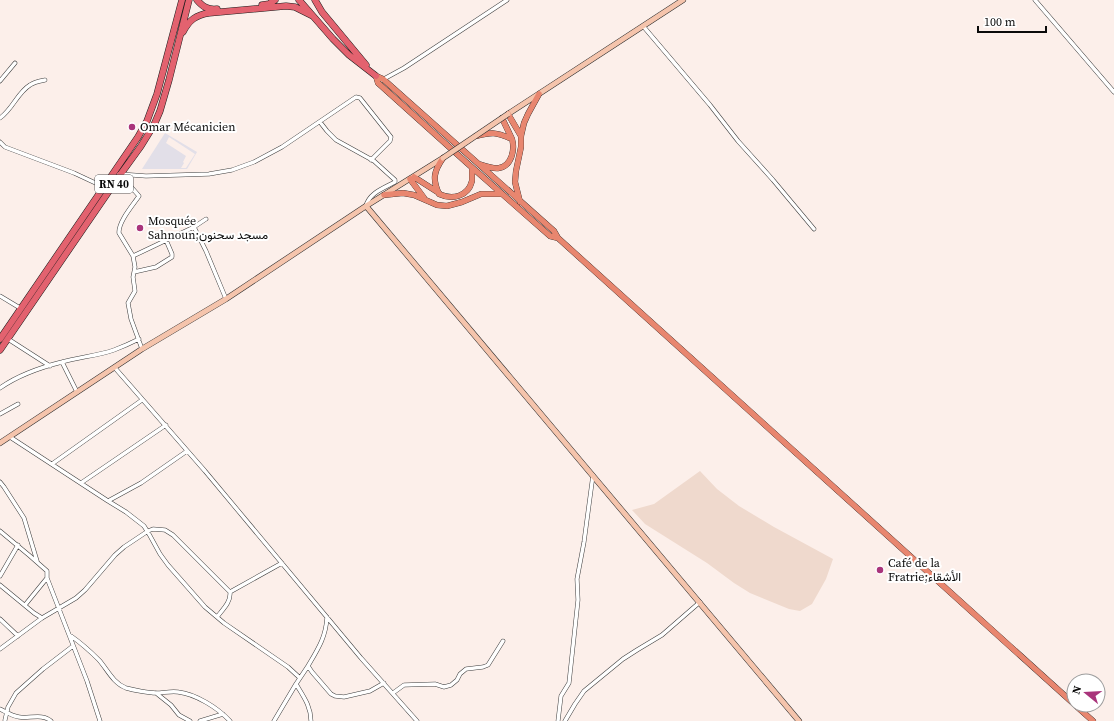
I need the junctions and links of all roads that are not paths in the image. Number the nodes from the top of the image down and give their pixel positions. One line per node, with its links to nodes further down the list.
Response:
1 (182, 0): 32 (highway, RN 40)
2 (189, 0): 12 (highway, RN 40)
3 (198, 0): 4 (highway)
4 (275, 0)
5 (299, 0): 10 (highway)
6 (315, 0): 14 (highway)
7 (508, 0): 17 (street)
8 (683, 0): 11 (street)
9 (1035, 0): 18 (street)
10 (311, 15): 12 (highway); 14 (highway)
11 (643, 26): 19 (street); 43 (street)
12 (178, 42): 32 (highway, RN 40)
13 (15, 62): 16 (street)
14 (374, 74): 17 (main road)
15 (45, 80): 21 (street)
16 (0, 81)
17 (380, 81): 30 (main road); 31 (main road)
18 (1114, 92)
19 (539, 94): 20 (street); 25 (main road)
20 (508, 114): 22 (street, bridge); 25 (main road)
21 (0, 118)
22 (502, 118): 24 (street, bridge); 26 (main road)
23 (320, 122): 29 (street); 29 (street); 32 (street)
24 (476, 136): 26 (main road); 28 (street, bridge)
25 (521, 136): 39 (main road)
26 (512, 139): 30 (main road)
27 (0, 142): 34 (street)
28 (443, 158): 33 (street); 35 (main road)
29 (371, 160): 40 (street)
30 (477, 164): 39 (main road)
31 (472, 168): 35 (main road); 36 (main road)
32 (119, 174): 34 (highway, RN 40); 47 (highway, RN 40); 48 (street)
33 (412, 178): 35 (main road); 37 (street); 38 (main road)
34 (104, 187): 46 (highway, RN 40)
35 (439, 194)
36 (502, 194): 38 (main road); 44 (main road)
37 (384, 195): 38 (main road); 40 (street)
38 (426, 199)
39 (520, 202): 44 (main road)
40 (366, 206): 51 (street); 71 (street)
41 (206, 219): 42 (street)
42 (194, 227): 45 (street); 51 (street)
43 (814, 229)
44 (558, 238): 104 (main road)
45 (166, 240): 48 (street); 49 (street)
46 (66, 242): 47 (highway); 52 (highway, RN 40)
47 (72, 246): 54 (highway, RN 40)
48 (133, 256): 49 (street)
49 (134, 272): 55 (street)
50 (0, 296): 52 (street)
51 (226, 299): 56 (street)
52 (20, 308): 53 (highway, RN 40)
53 (0, 339)
54 (8, 339): 57 (highway, RN 40); 59 (street)
55 (139, 339): 56 (street); 58 (street)
56 (142, 349): 60 (street)
57 (0, 350)
58 (62, 362): 59 (street); 62 (street)
59 (50, 366): 61 (street)
60 (114, 368): 62 (street); 63 (street)
61 (0, 388)
62 (77, 392): 67 (street)
63 (142, 400): 66 (street); 70 (street)
64 (18, 404): 65 (street)
65 (0, 414)
66 (166, 425): 69 (street); 73 (street)
67 (10, 436): 68 (street); 70 (street)
68 (0, 443)
69 (187, 451): 76 (street); 81 (street)
70 (52, 464): 73 (street)
71 (593, 475): 86 (street); 118 (street)
72 (0, 482): 74 (street)
73 (81, 483): 76 (street)
74 (4, 487): 75 (street); 80 (street)
75 (0, 490)
76 (108, 501): 78 (street)
77 (0, 531): 79 (street)
78 (148, 531): 85 (street); 88 (street); 89 (street)
79 (18, 545): 80 (street); 82 (street)
80 (37, 562): 83 (street)
81 (282, 563): 85 (street); 90 (street)
82 (0, 576)
83 (47, 578): 87 (street); 88 (street)
84 (0, 585): 87 (street)
85 (230, 592): 89 (street)
86 (700, 602): 119 (street); 120 (street)
87 (25, 605): 91 (street)
88 (59, 608): 91 (street); 93 (street)
89 (217, 616): 99 (street)
90 (327, 617): 98 (street); 100 (street)
91 (42, 618): 94 (street)
92 (1, 621): 94 (street)
93 (70, 635): 96 (street); 102 (street)
94 (18, 636): 97 (street)
95 (503, 641): 103 (street)
96 (73, 646): 106 (street); 111 (street)
97 (0, 649)
98 (308, 666): 99 (street); 100 (street)
99 (300, 678): 101 (street)
100 (384, 683): 103 (street)
101 (296, 684): 115 (street); 116 (street)
102 (155, 693): 108 (street); 112 (street)
103 (393, 693): 117 (street)
104 (1066, 696)
105 (0, 710): 106 (street); 109 (street)
106 (6, 712): 109 (street); 110 (street)
107 (1085, 713): 121 (main road)
108 (223, 714): 113 (street); 114 (street)
109 (5, 721)
110 (51, 721)
111 (100, 721)
112 (190, 721)
113 (200, 721)
114 (230, 721)
115 (274, 721)
116 (311, 721)
117 (417, 721)
118 (558, 721)
119 (565, 721)
120 (800, 721)
121 (1093, 721)

